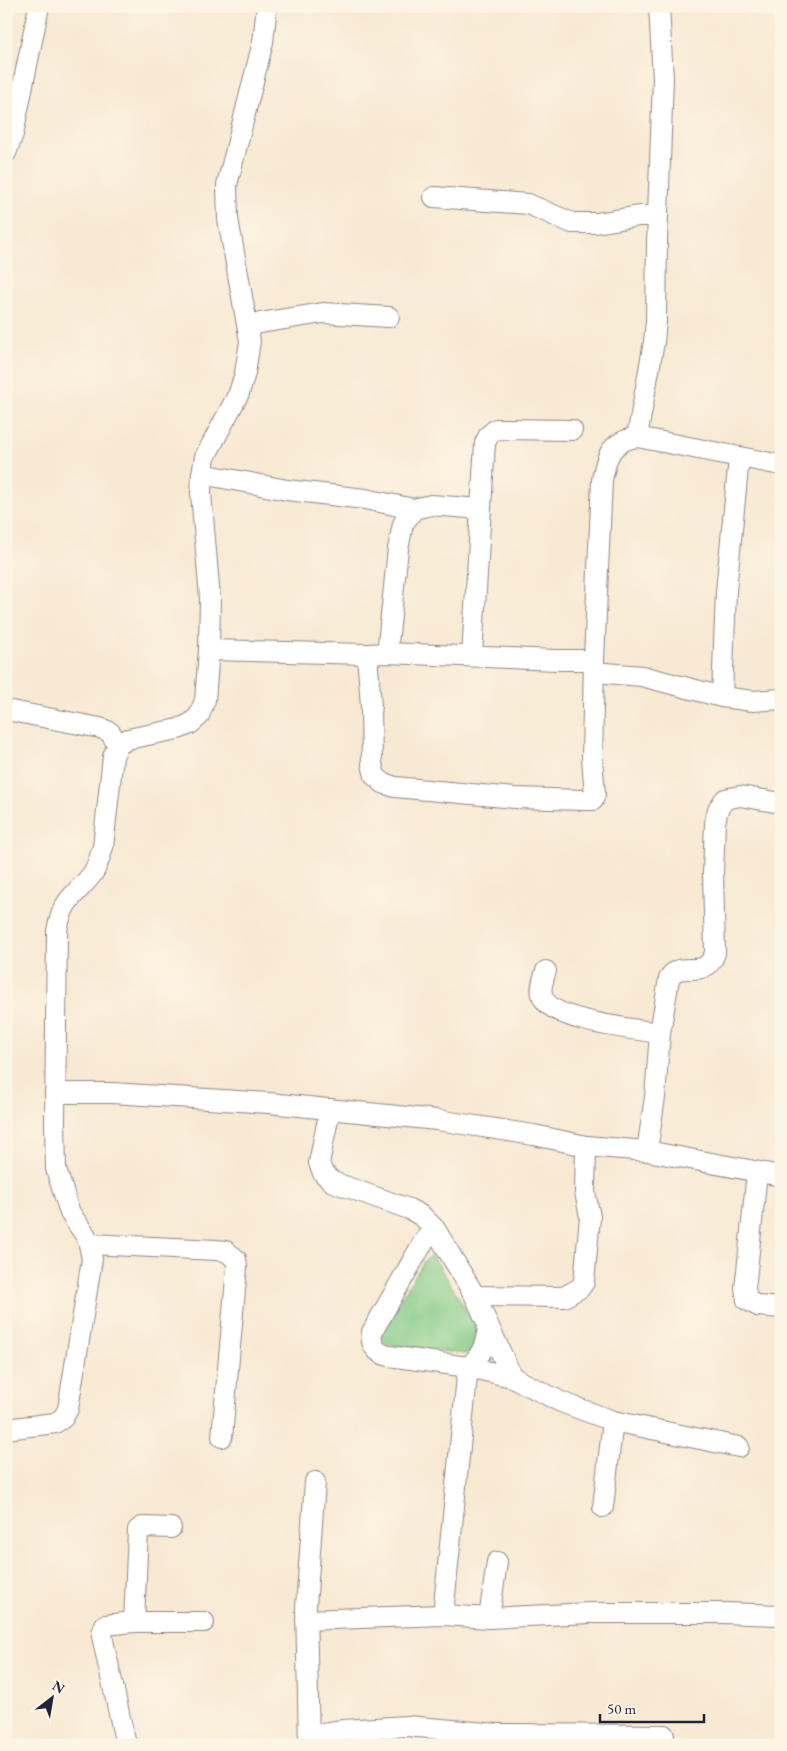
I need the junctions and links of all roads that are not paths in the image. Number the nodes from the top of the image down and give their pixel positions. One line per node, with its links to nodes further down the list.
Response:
1 (38, 6): 4 (street)
2 (267, 6): 8 (street)
3 (659, 6): 6 (street)
4 (6, 153)
5 (434, 197): 6 (street)
6 (658, 216): 10 (street)
7 (389, 318): 8 (street)
8 (248, 325): 13 (street)
9 (572, 430): 14 (street)
10 (637, 437): 11 (street); 20 (street)
11 (739, 458): 12 (street); 21 (street)
12 (781, 465)
13 (202, 474): 15 (street); 16 (street)
14 (480, 508): 15 (street); 19 (street)
15 (414, 509): 17 (street)
16 (209, 650): 18 (street); 24 (street)
17 (387, 653): 18 (street); 19 (street)
18 (366, 654): 20 (street)
19 (472, 656): 20 (street)
20 (594, 666): 21 (street)
21 (722, 697): 22 (street)
22 (781, 699)
23 (6, 710): 24 (street)
24 (118, 745): 28 (street)
25 (781, 803): 27 (street)
26 (546, 971): 27 (street)
27 (660, 1033): 31 (street)
28 (55, 1093): 29 (street); 35 (street)
29 (330, 1110): 30 (street); 34 (street)
30 (586, 1146): 31 (street); 36 (street)
31 (647, 1151): 32 (street)
32 (757, 1172): 33 (street); 37 (street)
33 (781, 1176)
34 (435, 1229): 36 (street); 39 (street)
35 (89, 1244): 42 (street); 43 (street)
36 (475, 1296): 38 (street)
37 (781, 1308)
38 (488, 1327): 39 (street); 40 (street)
39 (468, 1367): 40 (street); 49 (street)
40 (512, 1377): 41 (street)
41 (613, 1421): 44 (street); 46 (street)
42 (6, 1429)
43 (222, 1437)
44 (739, 1446)
45 (315, 1482): 52 (street)
46 (603, 1507)
47 (171, 1528): 53 (street)
48 (497, 1562): 51 (street)
49 (443, 1615): 51 (street); 52 (street)
50 (781, 1615): 51 (street)
51 (489, 1618)
52 (306, 1620): 56 (street)
53 (134, 1622): 54 (street); 57 (street)
54 (204, 1622)
55 (664, 1735): 56 (street)
56 (309, 1740)
57 (126, 1745)

